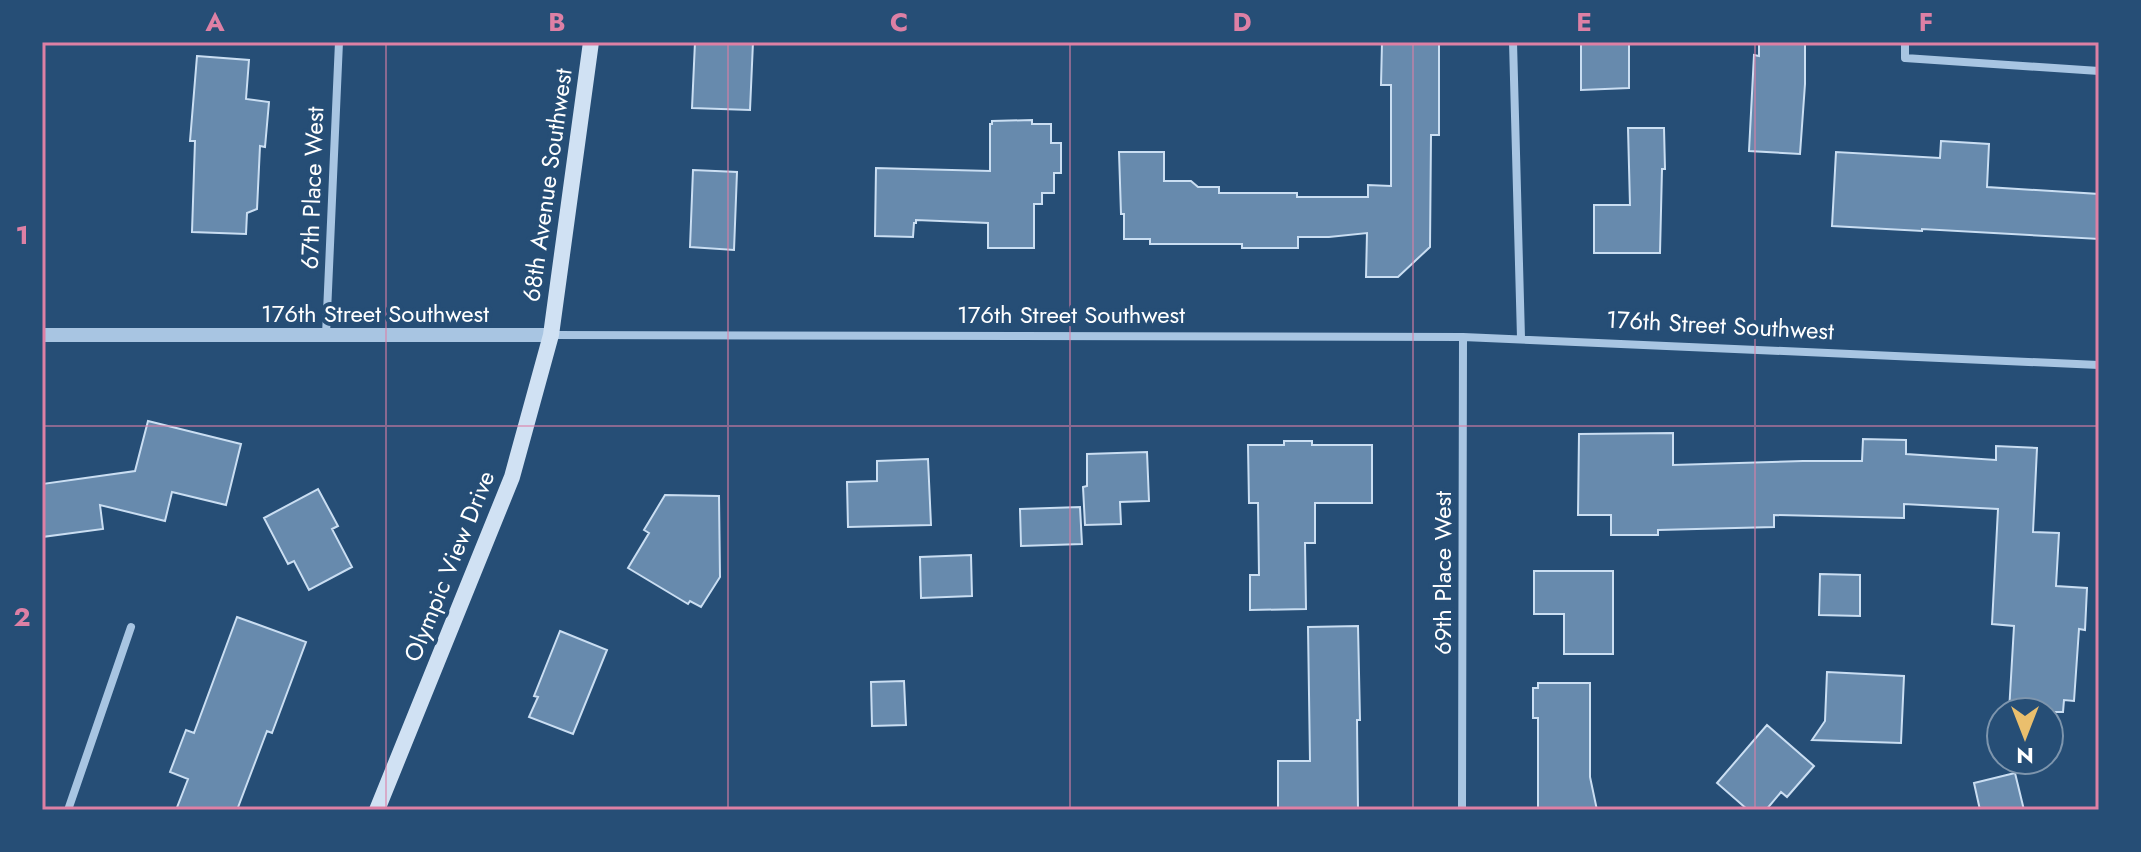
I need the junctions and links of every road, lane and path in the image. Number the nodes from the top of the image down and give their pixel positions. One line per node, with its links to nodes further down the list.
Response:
1 (339, 42): 7 (street, 67th Place West)
2 (591, 42): 8 (main road, 68th Avenue Southwest)
3 (1513, 42): 10 (street)
4 (1905, 42): 5 (street)
5 (2099, 71)
6 (42, 335): 7 (street, 176th Street Southwest)
7 (326, 335): 8 (street, 176th Street Southwest)
8 (551, 335): 9 (street, 176th Street Southwest); 14 (main road, Olympic View Drive)
9 (1463, 337): 10 (street, 176th Street Southwest); 15 (street, 69th Place West)
10 (1521, 338): 11 (street, 176th Street Southwest)
11 (2099, 365)
12 (131, 627): 13 (street)
13 (68, 810)
14 (377, 810)
15 (1462, 810)

